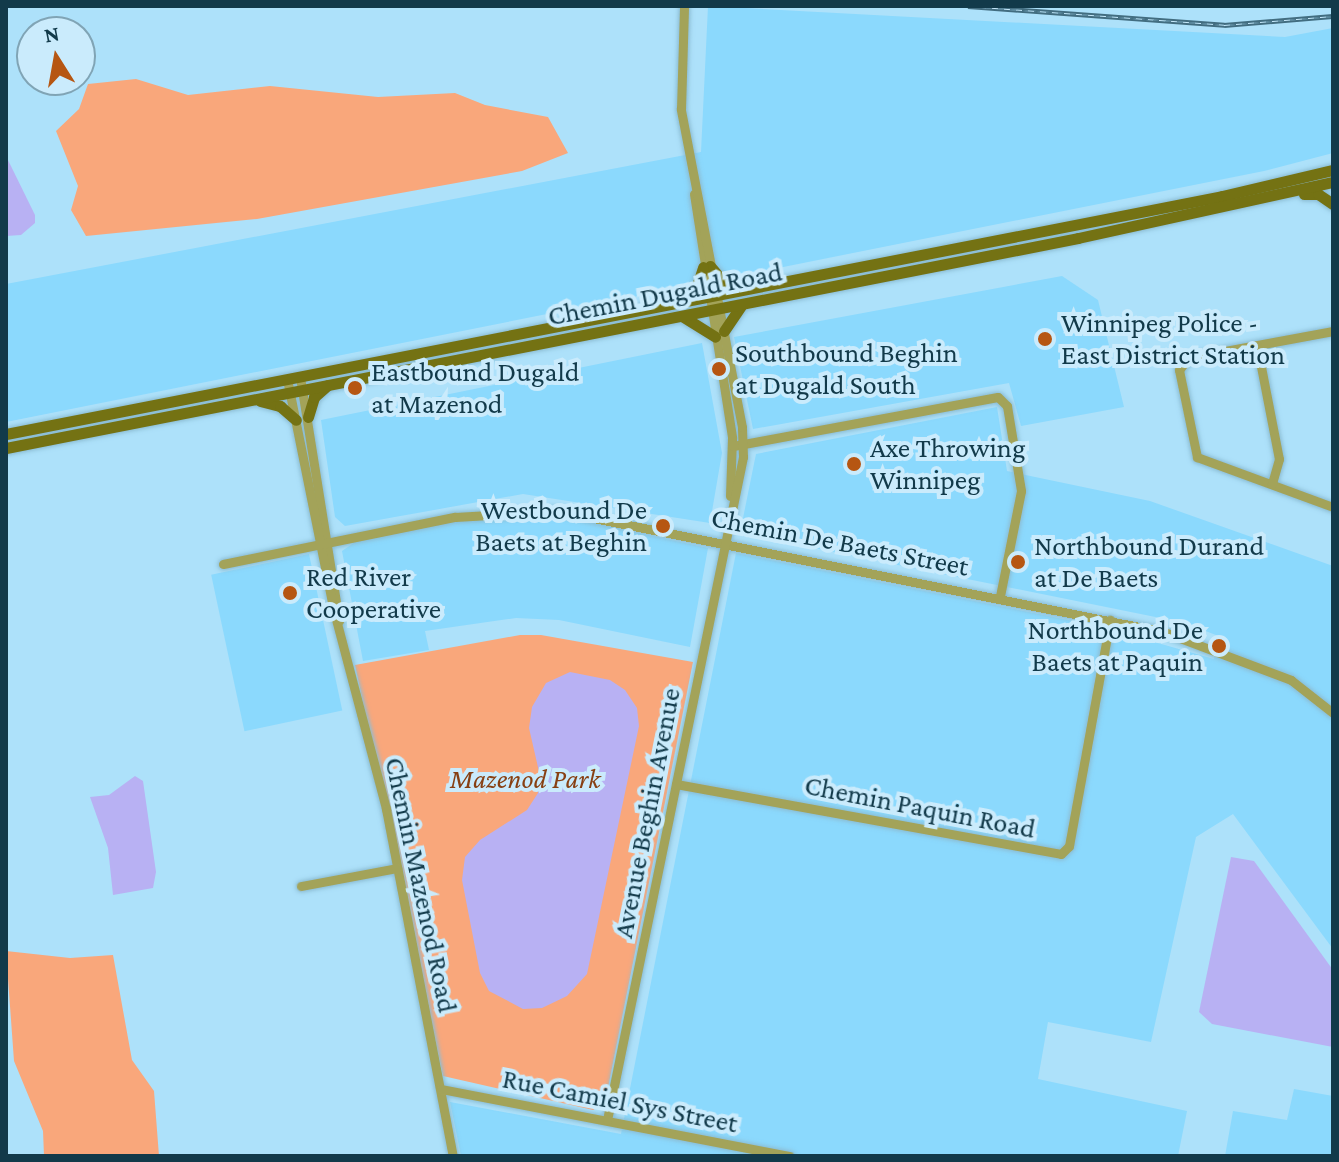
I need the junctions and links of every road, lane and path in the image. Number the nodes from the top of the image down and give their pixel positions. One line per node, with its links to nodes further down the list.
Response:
1 (684, 6): 6 (street, Avenue Beghin Avenue)
2 (1333, 171): 7 (main road, Chemin Dugald Road)
3 (1333, 182): 4 (main road, Chemin Dugald Road)
4 (1291, 193): 5 (main road); 10 (main road, Chemin Dugald Road)
5 (1333, 204)
6 (707, 266): 7 (main road); 8 (main road); 9 (street, Avenue Beghin Avenue)
7 (752, 288): 9 (main road, Chemin Dugald Road)
8 (675, 302): 9 (main road, Chemin Dugald Road); 16 (main road, Chemin Dugald Road)
9 (714, 302): 10 (main road, Chemin Dugald Road); 11 (main road, Chemin Dugald Road); 13 (street, Avenue Beghin Avenue)
10 (747, 302): 13 (main road)
11 (681, 315): 13 (main road); 17 (main road, Chemin Dugald Road)
12 (1333, 331): 14 (street)
13 (719, 334): 23 (street, Avenue Beghin Avenue)
14 (1257, 346): 25 (street); 25 (street)
15 (287, 379): 16 (main road, Chemin Dugald Road); 18 (street, Chemin Mazenod Road); 22 (main road, Chemin Dugald Road)
16 (301, 383): 17 (main road, Chemin Dugald Road); 18 (main road, Chemin Dugald Road); 20 (street, Chemin Mazenod Road)
17 (329, 384): 20 (main road)
18 (290, 392): 19 (main road, Chemin Dugald Road); 21 (street, Chemin Mazenod Road)
19 (247, 400): 21 (main road); 24 (main road, Chemin Dugald Road)
20 (308, 417): 28 (street, Chemin Mazenod Road)
21 (296, 420): 28 (street, Chemin Mazenod Road)
22 (6, 434)
23 (738, 446): 27 (street, Avenue Beghin Avenue); 30 (street)
24 (6, 448)
25 (1272, 484): 26 (street)
26 (1333, 507)
27 (724, 542): 28 (street, Chemin De Baets Street); 30 (street, Chemin De Baets Street); 33 (street, Avenue Beghin Avenue)
28 (324, 544): 29 (street, Chemin De Baets Street); 34 (street, Chemin Mazenod Road)
29 (223, 564)
30 (1000, 596): 31 (street, Chemin De Baets Street)
31 (1110, 620): 32 (street, Chemin De Baets Street); 33 (street, Chemin Paquin Road)
32 (1333, 713)
33 (676, 784): 37 (street, Avenue Beghin Avenue)
34 (397, 868): 35 (street); 36 (street, Chemin Mazenod Road)
35 (301, 886)
36 (441, 1089): 37 (street, Rue Camiel Sys Street); 38 (street, Chemin Mazenod Road)
37 (607, 1120): 39 (street, Rue Camiel Sys Street)
38 (453, 1156)
39 (790, 1156)

